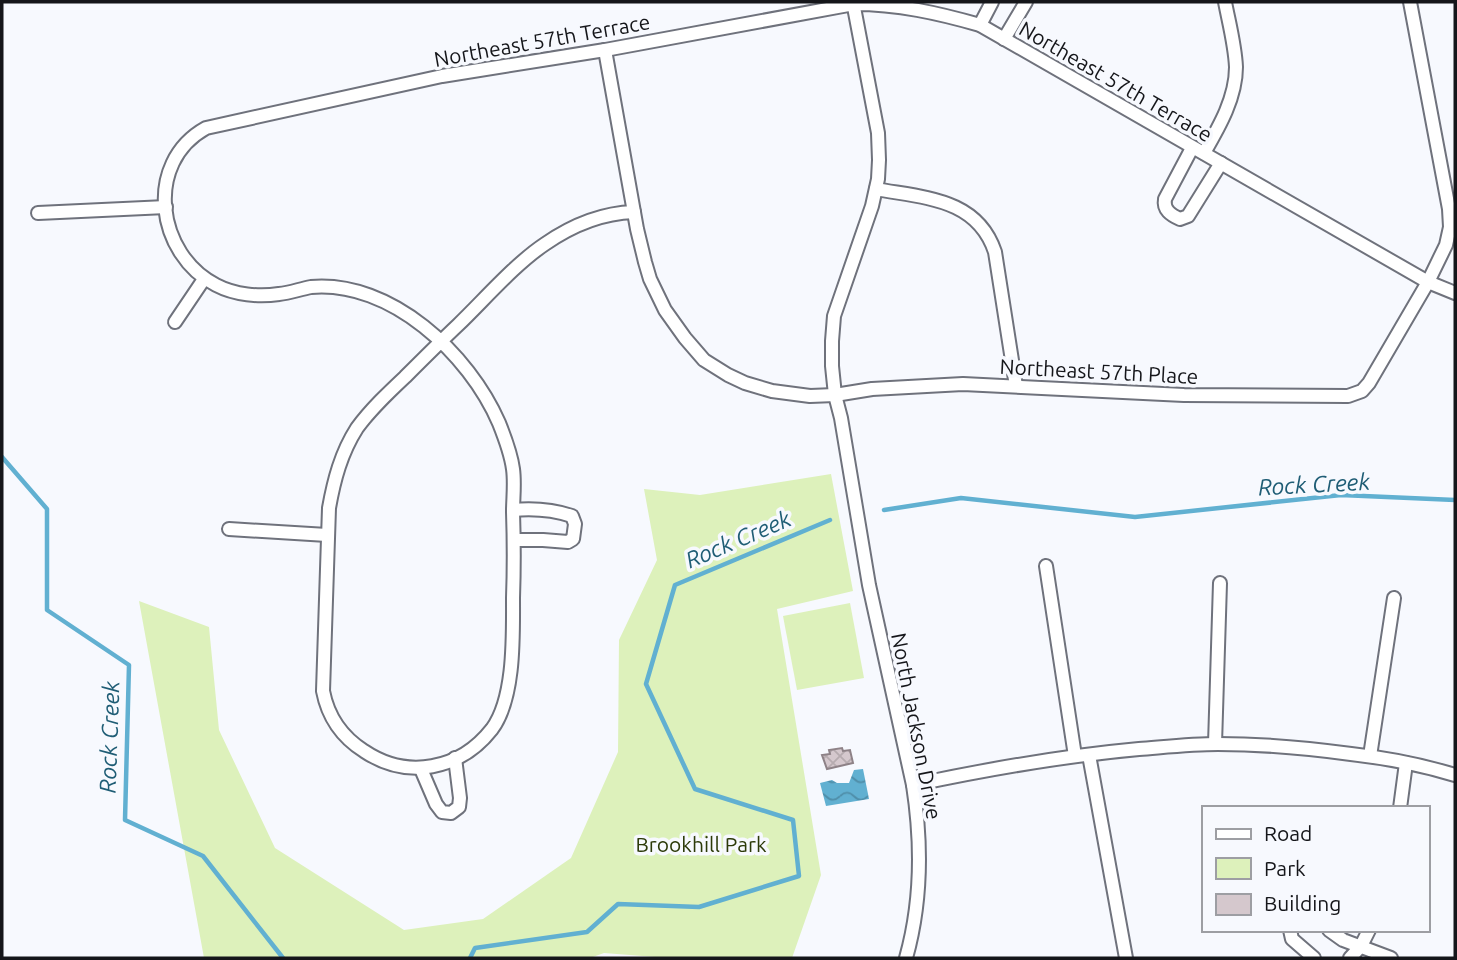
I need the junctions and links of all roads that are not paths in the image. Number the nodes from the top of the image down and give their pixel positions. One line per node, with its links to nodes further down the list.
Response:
1 (992, 2): 6 (street)
2 (1026, 2): 7 (street)
3 (1226, 2): 9 (street)
4 (1410, 2): 16 (street)
5 (853, 3): 6 (street, Northeast 57th Terrace); 8 (street, Northeast 57th Terrace); 11 (street, North Jackson Drive)
6 (980, 25): 7 (street, Northeast 57th Terrace)
7 (1004, 39): 9 (street, Northeast 57th Terrace)
8 (605, 50): 12 (street, Northeast 57th Terrace); 13 (street, Northeast 57th Place)
9 (1198, 150): 10 (street, Northeast 57th Terrace); 10 (street)
10 (1221, 163): 16 (street, Northeast 57th Terrace)
11 (876, 189): 20 (street); 21 (street, North Jackson Drive)
12 (166, 206): 14 (street); 15 (street, Northeast 57th Terrace)
13 (634, 212): 19 (street); 21 (street, Northeast 57th Place)
14 (38, 213)
15 (204, 279): 18 (street); 19 (street)
16 (1428, 282): 17 (street, Northeast 57th Terrace); 20 (street, Northeast 57th Place)
17 (1455, 293)
18 (175, 322)
19 (441, 342): 22 (street); 24 (street)
20 (1016, 386): 21 (street, Northeast 57th Place)
21 (835, 395): 37 (street, North Jackson Drive)
22 (513, 510): 25 (street); 25 (street)
23 (229, 529): 24 (street)
24 (327, 535): 35 (street)
25 (514, 540): 33 (street)
26 (1046, 566): 31 (street)
27 (1220, 583): 29 (street)
28 (1394, 598): 32 (street)
29 (1215, 744): 30 (street); 32 (street)
30 (1089, 755): 31 (street); 44 (street)
31 (1075, 756): 37 (street)
32 (1370, 756): 34 (street)
33 (455, 758): 35 (street); 35 (street)
34 (1406, 763): 36 (street); 38 (street)
35 (421, 769)
36 (1455, 775)
37 (913, 785): 43 (street, North Jackson Drive)
38 (1400, 806)
39 (1290, 932): 45 (street)
40 (1332, 932): 42 (street)
41 (1368, 932): 42 (street)
42 (1361, 946): 46 (street); 47 (street)
43 (906, 958)
44 (1126, 958)
45 (1314, 958)
46 (1350, 958)
47 (1391, 958)

